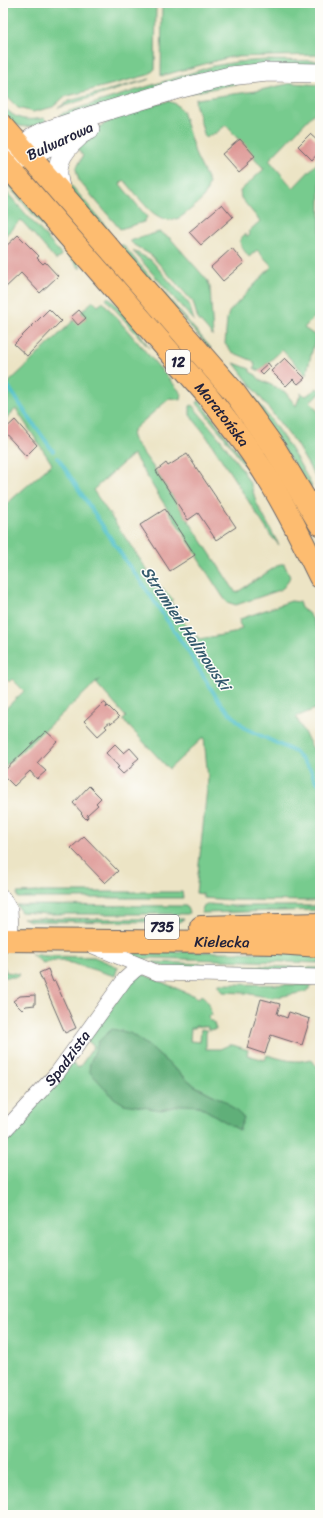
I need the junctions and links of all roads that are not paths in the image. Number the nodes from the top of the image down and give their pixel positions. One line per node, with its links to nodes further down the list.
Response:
1 (320, 73): 2 (street, Bulwarowa)
2 (134, 103): 4 (street, Bulwarowa); 5 (street, Bulwarowa)
3 (3, 126): 5 (street); 6 (main road, Maratońska / 12)
4 (88, 130): 6 (street, Bulwarowa); 8 (street)
5 (40, 133): 6 (street, Bulwarowa)
6 (25, 151): 7 (street, Bulwarowa); 8 (main road, Maratońska / 12)
7 (5, 164): 10 (main road, Maratońska / 12)
8 (62, 193): 9 (main road, Maratońska / 12)
9 (320, 524)
10 (320, 577)
11 (3, 898): 13 (street)
12 (320, 924): 13 (main road, Kielecka / 735)
13 (6, 931): 14 (main road, Kielecka / 735)
14 (66, 940): 15 (main road, Kielecka / 735); 16 (street)
15 (320, 946)
16 (125, 959): 17 (street); 19 (street)
17 (141, 966): 18 (street); 19 (street, Spadzista)
18 (320, 977)
19 (125, 979): 20 (street, Spadzista)
20 (3, 1132)

